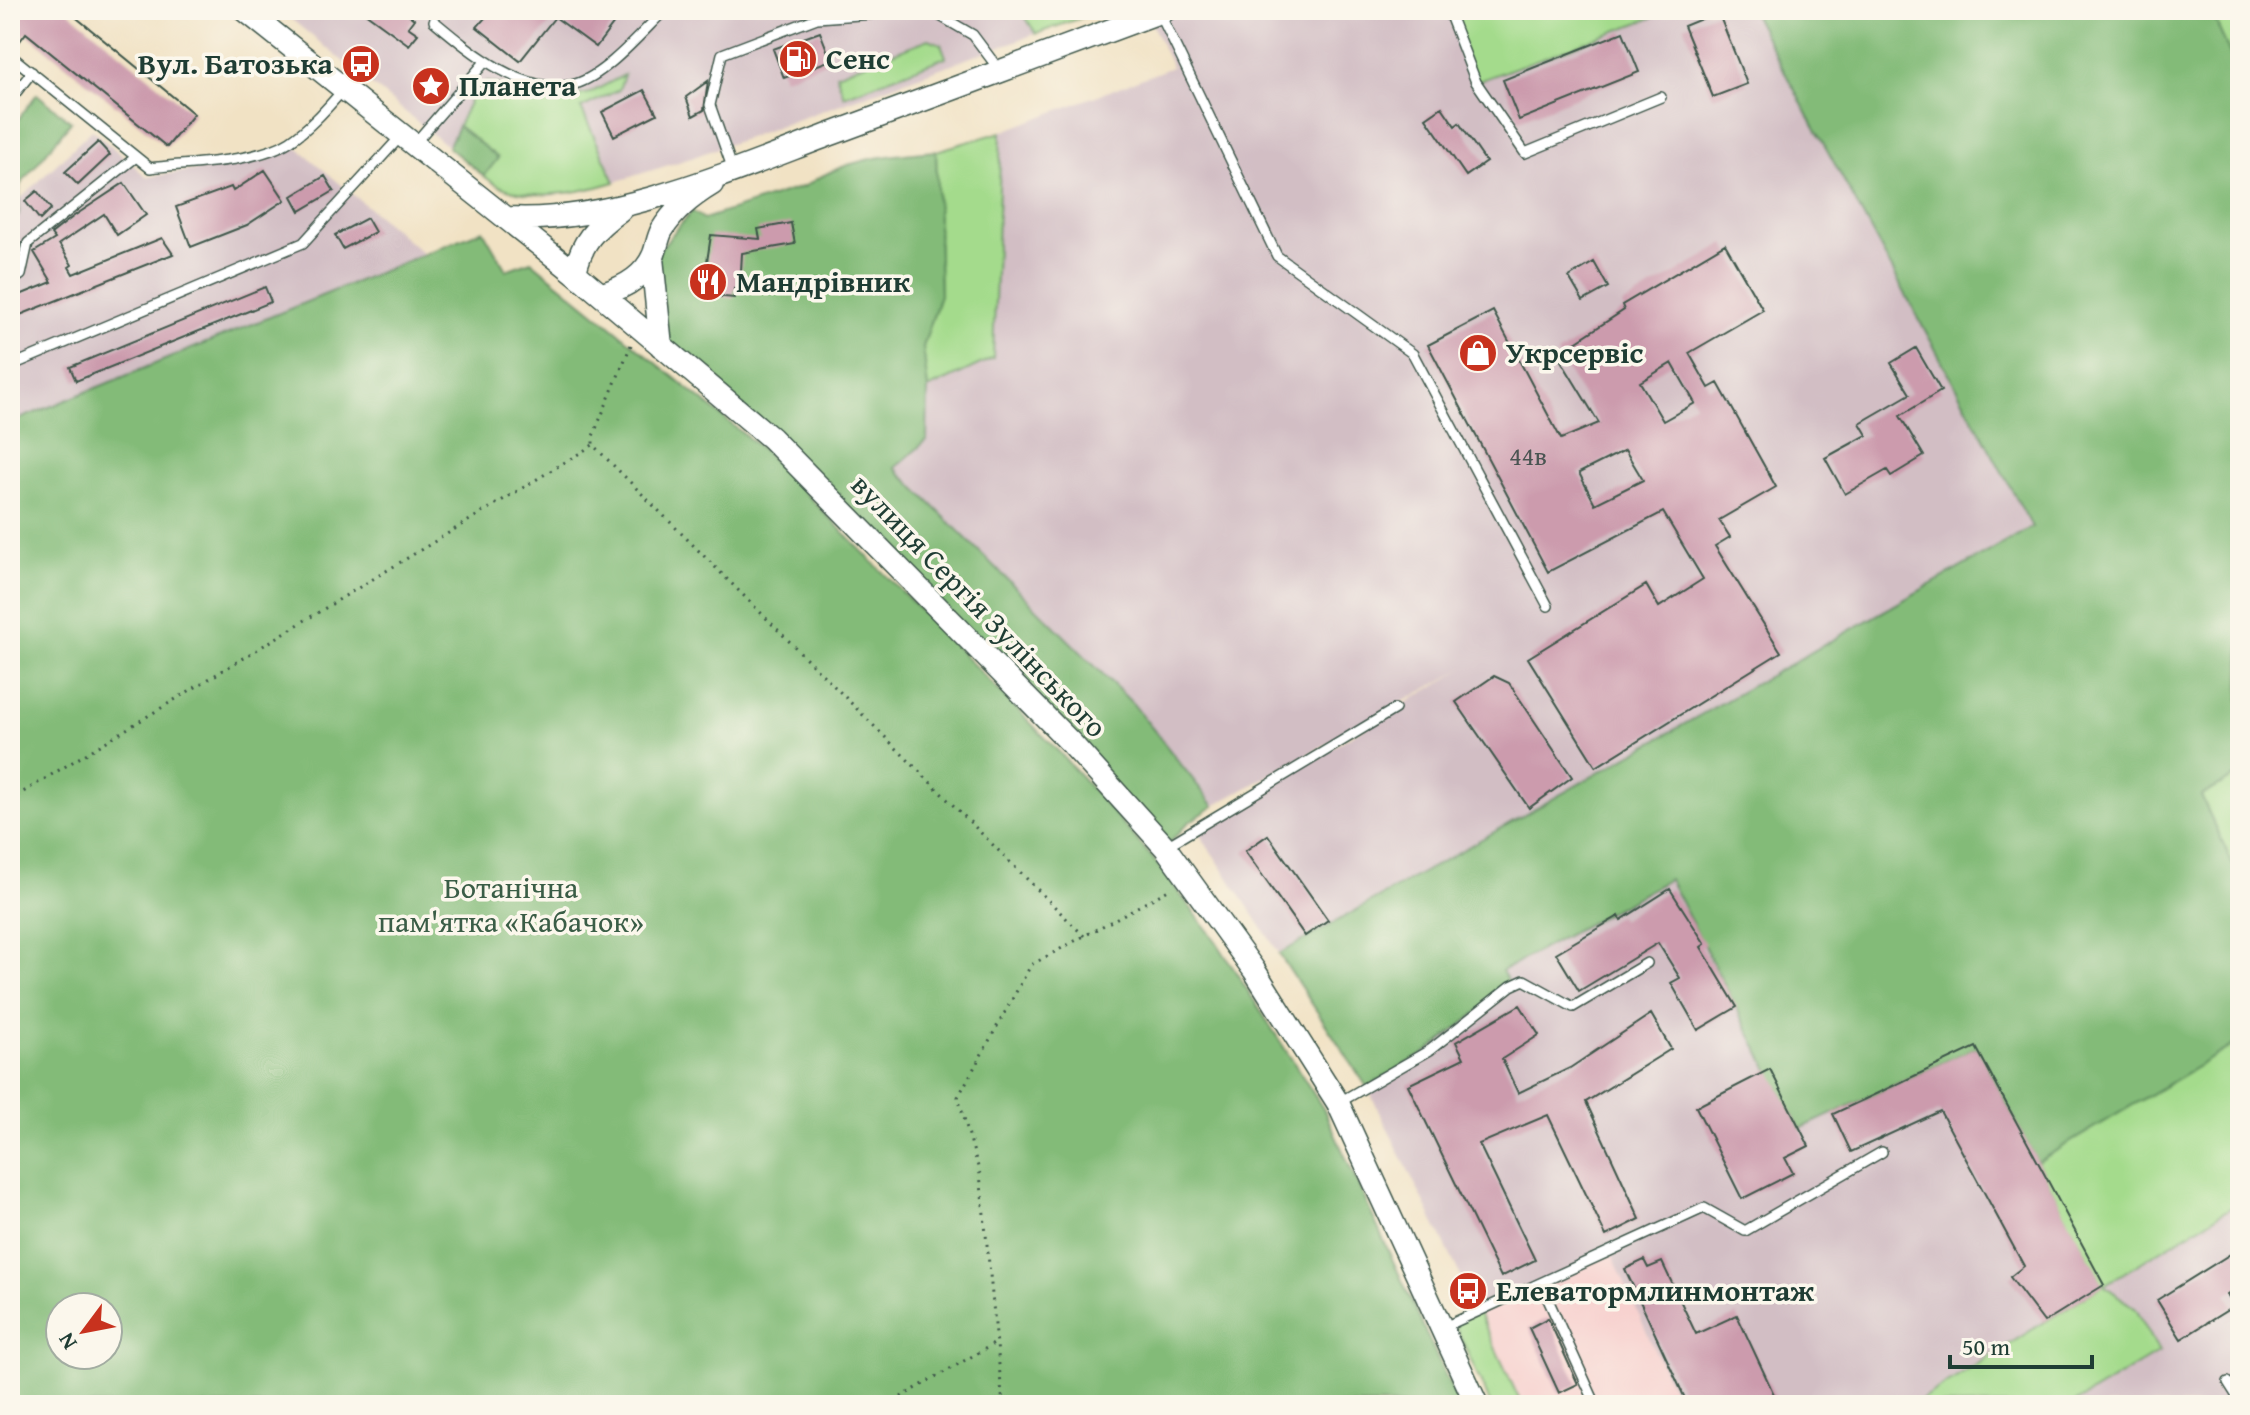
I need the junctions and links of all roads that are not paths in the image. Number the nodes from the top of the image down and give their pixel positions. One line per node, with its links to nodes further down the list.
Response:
1 (245, 10): 10 (street, вулиця Сергія Зулінського)
2 (665, 10): 7 (lane)
3 (1448, 10): 11 (lane)
4 (1162, 11): 8 (street); 24 (lane)
5 (434, 21): 7 (lane)
6 (10, 55): 9 (lane)
7 (484, 63): 13 (lane)
8 (1000, 71): 15 (street); 15 (lane)
9 (32, 72): 12 (lane); 14 (lane)
10 (343, 90): 13 (street, вулиця Сергія Зулінського); 14 (lane)
11 (1661, 97)
12 (10, 100)
13 (407, 141): 17 (street, вулиця Сергія Зулінського); 23 (lane)
14 (136, 157): 20 (lane)
15 (733, 170): 16 (street); 18 (street)
16 (628, 205): 17 (street); 19 (street)
17 (508, 218): 19 (street, вулиця Сергія Зулінського)
18 (652, 258): 21 (street); 22 (street)
19 (575, 273): 21 (street, вулиця Сергія Зулінського)
20 (10, 282)
21 (602, 294): 22 (street, вулиця Сергія Зулінського)
22 (661, 346): 26 (street, вулиця Сергія Зулінського)
23 (10, 366)
24 (1548, 606)
25 (1395, 709): 26 (lane)
26 (1165, 847): 28 (street, вулиця Сергія Зулінського)
27 (1647, 963): 28 (lane)
28 (1338, 1103): 31 (street, вулиця Сергія Зулінського)
29 (1882, 1152): 30 (lane)
30 (1541, 1284): 31 (lane); 35 (lane)
31 (1442, 1328): 34 (street, вулиця Сергія Зулінського)
32 (2228, 1382): 33 (lane)
33 (2240, 1401)
34 (1477, 1405)
35 (1596, 1405)

